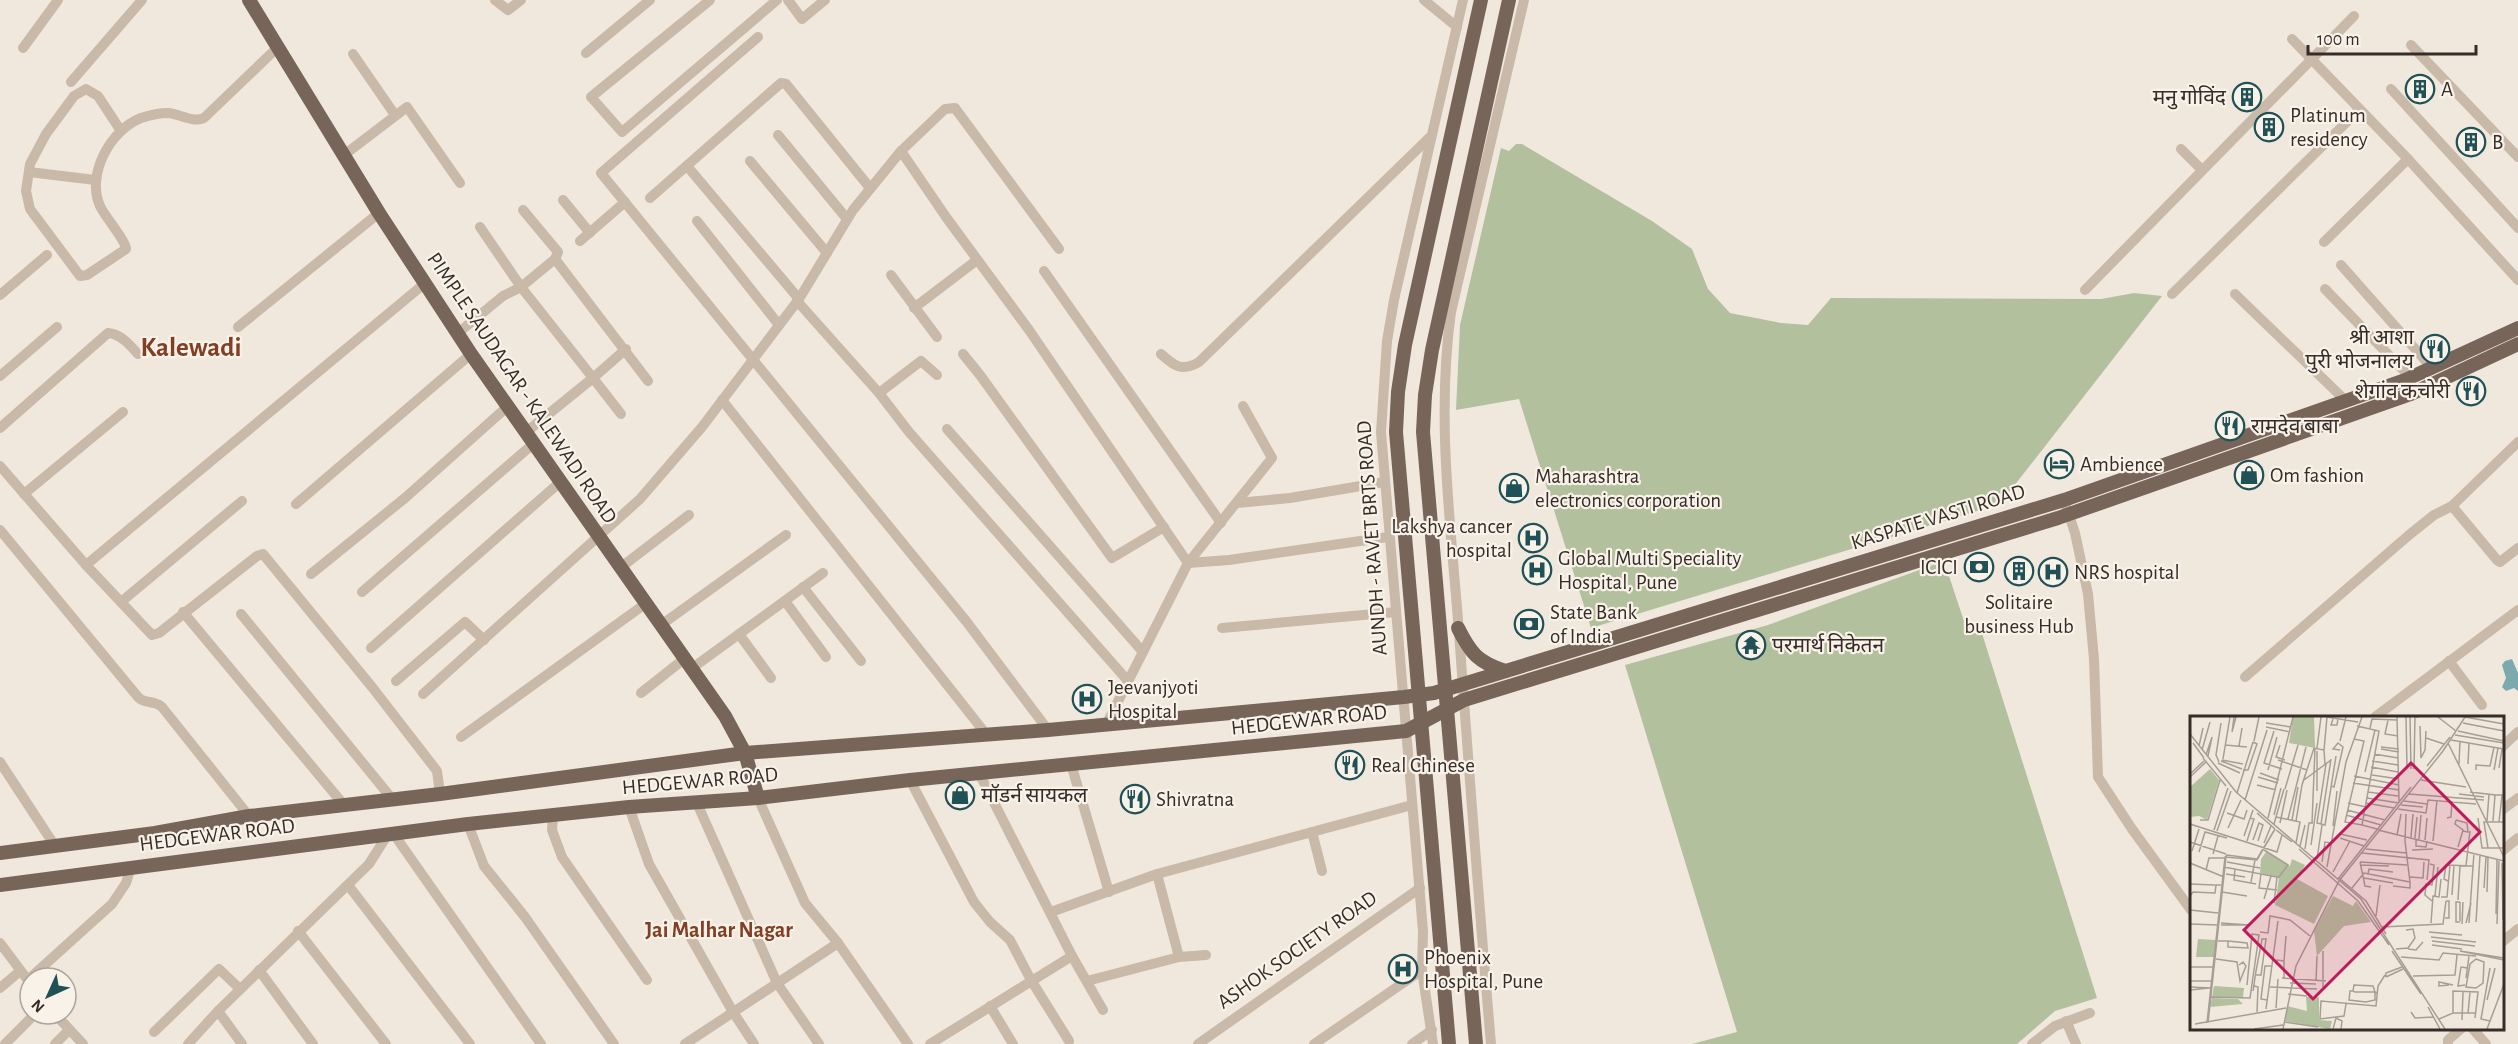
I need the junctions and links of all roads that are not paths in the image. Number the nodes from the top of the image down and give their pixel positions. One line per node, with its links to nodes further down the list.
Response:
1 (58, 0): 22 (street)
2 (142, 0): 26 (street)
3 (249, 0): 21 (main road, PIMPLE SAUDAGAR - KALEWADI ROAD)
4 (521, 0): 15 (street)
5 (650, 0): 23 (street)
6 (710, 0): 7 (street)
7 (777, 0)
8 (788, 0): 9 (street)
9 (825, 0)
10 (1424, 0): 17 (street)
11 (1463, 0): 17 (street, AUNDH - RAVET BRTS ROAD)
12 (1481, 0): 254 (main road, bridge)
13 (1509, 0): 255 (main road, bridge)
14 (1524, 0): 140 (street)
15 (498, 3)
16 (2354, 16): 25 (street)
17 (1457, 27): 32 (street, AUNDH - RAVET BRTS ROAD)
18 (758, 37): 47 (street)
19 (2292, 39): 25 (street)
20 (2411, 45): 36 (street)
21 (278, 47): 30 (street); 35 (main road, PIMPLE SAUDAGAR - KALEWADI ROAD)
22 (23, 48)
23 (586, 53)
24 (353, 54): 29 (street)
25 (2311, 58): 28 (street); 40 (street)
26 (71, 82)
27 (2391, 88): 53 (street)
28 (2359, 110): 37 (street); 70 (street)
29 (394, 115): 35 (street); 43 (street)
30 (122, 131): 41 (street); 42 (street)
31 (778, 135): 50 (street)
32 (1432, 136): 86 (street); 106 (street, AUNDH - RAVET BRTS ROAD)
33 (2181, 149): 40 (street)
34 (901, 151): 44 (street); 57 (street); 61 (street)
35 (344, 155): 49 (main road, PIMPLE SAUDAGAR - KALEWADI ROAD)
36 (2518, 157)
37 (2408, 159): 56 (street); 65 (street)
38 (750, 161): 58 (street)
39 (687, 166): 44 (street); 45 (street); 73 (street)
40 (2202, 170): 69 (street)
41 (29, 172): 42 (street); 42 (street)
42 (95, 180)
43 (460, 183)
44 (870, 188): 50 (street)
45 (650, 198)
46 (562, 201): 54 (street)
47 (626, 202): 54 (street); 87 (street)
48 (524, 210): 60 (street)
49 (379, 213): 66 (main road, PIMPLE SAUDAGAR - KALEWADI ROAD); 77 (street)
50 (847, 219): 58 (street)
51 (697, 221): 75 (street)
52 (480, 227): 67 (street)
53 (2518, 228)
54 (590, 232): 55 (street)
55 (580, 242)
56 (2324, 242)
57 (1059, 249)
58 (827, 253): 73 (street)
59 (47, 255): 72 (street)
60 (555, 260): 67 (street); 82 (street)
61 (977, 260): 74 (street); 117 (street)
62 (2342, 265): 88 (street)
63 (1044, 271): 116 (street)
64 (891, 275): 74 (street)
65 (2518, 280)
66 (424, 284): 79 (main road, PIMPLE SAUDAGAR - KALEWADI ROAD); 124 (street)
67 (521, 287): 79 (street); 91 (street)
68 (2325, 289): 92 (street)
69 (2085, 290)
70 (2172, 294)
71 (2235, 294): 96 (street)
72 (0, 295)
73 (798, 300): 75 (street); 94 (street)
74 (914, 308): 80 (street)
75 (779, 325): 87 (street)
76 (57, 327): 90 (street)
77 (238, 327)
78 (2518, 328): 88 (main road, KASPATE VASTI ROAD)
79 (458, 333): 84 (main road, PIMPLE SAUDAGAR - KALEWADI ROAD)
80 (937, 337)
81 (2518, 344): 114 (main road, KASPATE VASTI ROAD)
82 (626, 349): 91 (street); 93 (street)
83 (138, 354): 101 (street)
84 (471, 354): 98 (main road, PIMPLE SAUDAGAR - KALEWADI ROAD); 112 (street)
85 (963, 354): 117 (street)
86 (1161, 354)
87 (754, 359): 95 (street); 163 (street)
88 (2432, 368): 92 (main road, KASPATE VASTI ROAD)
89 (937, 375): 94 (street)
90 (0, 376)
91 (593, 378): 100 (street); 103 (street)
92 (2411, 378): 96 (main road, KASPATE VASTI ROAD)
93 (648, 381)
94 (879, 393): 154 (street)
95 (722, 400): 120 (street); 166 (street)
96 (2344, 400): 109 (main road, KASPATE VASTI ROAD)
97 (1243, 406): 111 (street)
98 (507, 407): 103 (main road, PIMPLE SAUDAGAR - KALEWADI ROAD); 127 (street)
99 (123, 412): 108 (street)
100 (621, 414)
101 (0, 428)
102 (947, 429): 145 (street)
103 (529, 438): 107 (main road, PIMPLE SAUDAGAR - KALEWADI ROAD); 129 (street)
104 (2518, 442): 113 (street)
105 (0, 466): 108 (street)
106 (1384, 482): 111 (street); 121 (street, AUNDH - RAVET BRTS ROAD)
107 (560, 483): 120 (main road, PIMPLE SAUDAGAR - KALEWADI ROAD); 144 (street)
108 (24, 494): 124 (street)
109 (2064, 500): 114 (street); 137 (main road, KASPATE VASTI ROAD)
110 (242, 501): 131 (street)
111 (1237, 503): 116 (street)
112 (296, 504)
113 (2452, 506): 122 (street); 151 (street)
114 (2068, 514): 142 (main road, KASPATE VASTI ROAD); 199 (street)
115 (689, 515): 125 (street)
116 (1221, 524): 123 (street)
117 (1164, 527): 123 (street)
118 (0, 530): 183 (street)
119 (786, 535): 138 (street)
120 (598, 537): 125 (main road, PIMPLE SAUDAGAR - KALEWADI ROAD); 143 (street)
121 (1388, 537): 123 (street); 135 (street, AUNDH - RAVET BRTS ROAD)
122 (2518, 548)
123 (1188, 563): 145 (street)
124 (86, 565): 131 (street)
125 (620, 568): 132 (main road, PIMPLE SAUDAGAR - KALEWADI ROAD)
126 (823, 573): 128 (street)
127 (311, 574)
128 (803, 587): 130 (street); 147 (street)
129 (362, 592)
130 (784, 601): 141 (street); 146 (street)
131 (121, 602): 134 (street)
132 (645, 604): 138 (main road, PIMPLE SAUDAGAR - KALEWADI ROAD); 167 (street)
133 (2518, 610): 148 (street)
134 (183, 612): 174 (street); 179 (street)
135 (1396, 612): 139 (street); 158 (street, AUNDH - RAVET BRTS ROAD)
136 (241, 614): 177 (street)
137 (1658, 624): 142 (main road); 150 (main road, KASPATE VASTI ROAD)
138 (661, 625): 149 (main road, PIMPLE SAUDAGAR - KALEWADI ROAD)
139 (1222, 628)
140 (1458, 628): 150 (main road); 155 (street)
141 (739, 634): 149 (street); 152 (street)
142 (1662, 639): 159 (main road, KASPATE VASTI ROAD)
143 (484, 640): 153 (street); 157 (street)
144 (371, 648)
145 (1143, 652): 154 (street)
146 (826, 657)
147 (861, 661)
148 (2450, 661): 160 (street); 161 (street)
149 (688, 664): 156 (street); 169 (main road, PIMPLE SAUDAGAR - KALEWADI ROAD)
150 (1505, 671): 155 (main road, KASPATE VASTI ROAD)
151 (2245, 677)
152 (771, 678)
153 (396, 681)
154 (1128, 681): 162 (street)
155 (1463, 684): 158 (main road, HEDGEWAR ROAD); 159 (street)
156 (641, 693)
157 (423, 694)
158 (1404, 697): 162 (main road, HEDGEWAR ROAD); 164 (street, AUNDH - RAVET BRTS ROAD)
159 (1464, 700): 164 (main road, KASPATE VASTI ROAD); 256 (street)
160 (2482, 705)
161 (2376, 716)
162 (1106, 724): 163 (main road, HEDGEWAR ROAD)
163 (1048, 730): 166 (main road, HEDGEWAR ROAD)
164 (1406, 731): 171 (main road, HEDGEWAR ROAD); 180 (street, AUNDH - RAVET BRTS ROAD)
165 (2518, 732): 168 (street)
166 (986, 734): 169 (main road, HEDGEWAR ROAD)
167 (461, 737)
168 (2503, 746)
169 (746, 753): 174 (main road, HEDGEWAR ROAD); 175 (main road, PIMPLE SAUDAGAR - KALEWADI ROAD)
170 (0, 762): 189 (street)
171 (1071, 764): 172 (main road, HEDGEWAR ROAD); 198 (street)
172 (979, 773): 173 (main road, HEDGEWAR ROAD); 200 (street)
173 (910, 780): 175 (main road, HEDGEWAR ROAD); 215 (street)
174 (440, 795): 177 (main road, HEDGEWAR ROAD)
175 (758, 798): 178 (main road, HEDGEWAR ROAD); 205 (street)
176 (2518, 798): 182 (street)
177 (393, 800): 179 (main road, HEDGEWAR ROAD)
178 (696, 801): 181 (main road, HEDGEWAR ROAD); 217 (street)
179 (344, 805): 183 (main road, HEDGEWAR ROAD)
180 (1412, 805): 186 (street); 197 (street, AUNDH - RAVET BRTS ROAD)
181 (629, 807): 184 (main road, HEDGEWAR ROAD); 223 (street)
182 (2503, 809)
183 (249, 816): 189 (main road, HEDGEWAR ROAD)
184 (553, 816): 185 (main road, HEDGEWAR ROAD); 214 (street)
185 (468, 824): 187 (main road, HEDGEWAR ROAD); 244 (street)
186 (1312, 832): 193 (street); 194 (street)
187 (390, 833): 192 (main road, HEDGEWAR ROAD); 196 (street); 243 (street)
188 (2518, 838): 190 (street)
189 (55, 846): 191 (main road, HEDGEWAR ROAD)
190 (2503, 850)
191 (0, 853)
192 (131, 867): 195 (main road, HEDGEWAR ROAD); 209 (street)
193 (1322, 871)
194 (1157, 874): 198 (street); 208 (street)
195 (0, 885)
196 (348, 885): 202 (street); 242 (street)
197 (1420, 888): 212 (street, AUNDH - RAVET BRTS ROAD); 234 (street, ASHOK SOCIETY ROAD)
198 (1109, 892): 200 (street)
199 (2190, 908)
200 (1051, 912): 207 (street)
201 (2518, 929): 203 (street)
202 (298, 931): 211 (street); 241 (street)
203 (2503, 941)
204 (0, 943): 210 (street)
205 (838, 943): 217 (street); 248 (street)
206 (1206, 955): 208 (street)
207 (1072, 956): 215 (street); 216 (street)
208 (1179, 957): 216 (street)
209 (45, 966)
210 (18, 970)
211 (259, 970): 219 (street); 240 (street)
212 (1422, 970): 231 (street, AUNDH - RAVET BRTS ROAD); 251 (street)
213 (18, 973): 218 (street)
214 (647, 980)
215 (1031, 980): 220 (street); 233 (street)
216 (1087, 981): 221 (street)
217 (777, 983): 223 (street); 247 (street)
218 (0, 988)
219 (240, 989): 222 (street); 232 (street)
220 (990, 1006): 249 (street); 250 (street)
221 (1103, 1010)
222 (218, 1011): 238 (street); 239 (street)
223 (733, 1012): 245 (street); 246 (street)
224 (2090, 1013): 225 (street)
225 (2066, 1021): 257 (street); 258 (street)
226 (23, 1026): 235 (street)
227 (66, 1026): 230 (street)
228 (2461, 1029): 259 (street)
229 (2473, 1029): 260 (street)
230 (69, 1030): 236 (street); 237 (street)
231 (1432, 1030): 252 (street); 253 (street, AUNDH - RAVET BRTS ROAD)
232 (154, 1032)
233 (1069, 1041)
234 (1203, 1042)
235 (5, 1044)
236 (56, 1044)
237 (83, 1044)
238 (188, 1044)
239 (242, 1044)
240 (313, 1044)
241 (386, 1044)
242 (470, 1044)
243 (541, 1044)
244 (614, 1044)
245 (685, 1044)
246 (754, 1044)
247 (819, 1044)
248 (908, 1044)
249 (930, 1044)
250 (1013, 1044)
251 (1314, 1044)
252 (1412, 1044)
253 (1433, 1044)
254 (1449, 1044)
255 (1476, 1044)
256 (1491, 1044)
257 (2032, 1044)
258 (2076, 1044)
259 (2448, 1044)
260 (2486, 1044)

